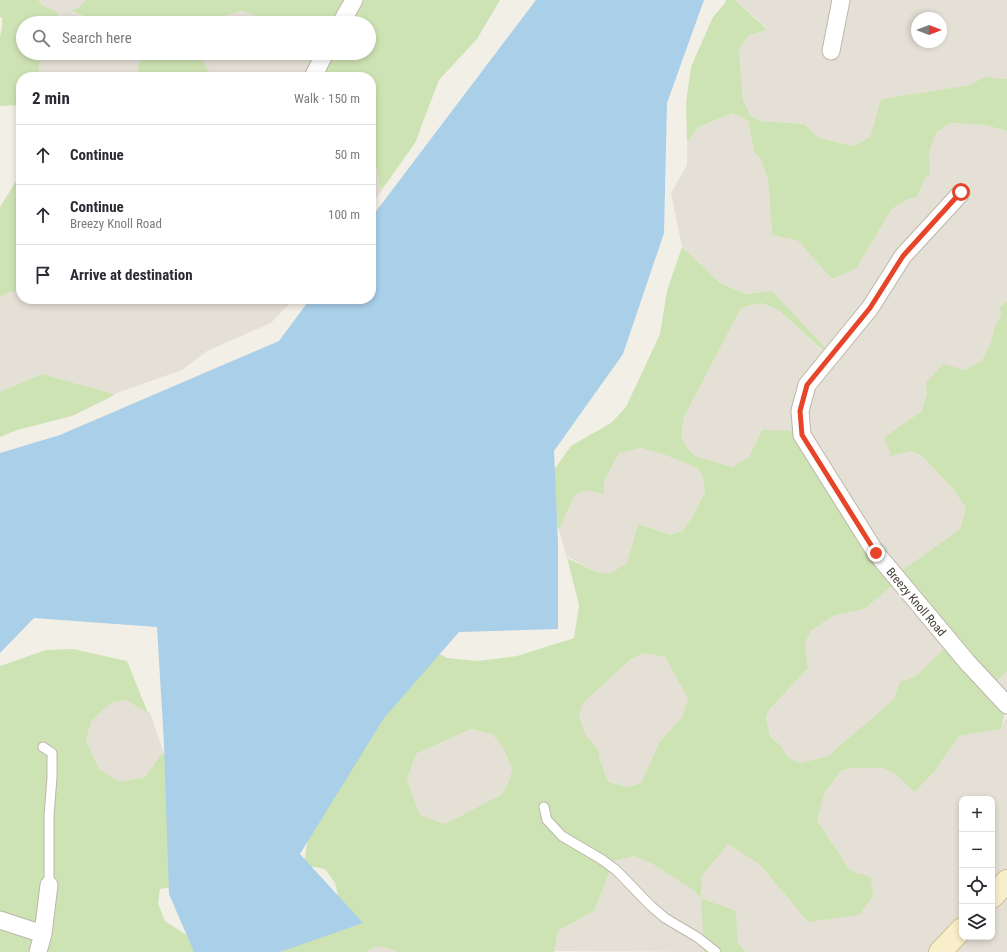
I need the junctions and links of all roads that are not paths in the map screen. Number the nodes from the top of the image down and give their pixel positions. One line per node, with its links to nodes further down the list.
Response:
1 (354, 0): 3 (street)
2 (841, 0): 4 (street)
3 (345, 16)
4 (831, 51)
5 (322, 60): 6 (street)
6 (316, 72)
7 (961, 192): 8 (street, Breezy Knoll Road)
8 (1007, 705)
9 (43, 747): 12 (lane)
10 (544, 807): 18 (lane)
11 (1007, 881): 13 (main road)
12 (49, 885): 16 (street)
13 (995, 894)
14 (0, 920): 16 (street)
15 (959, 932): 19 (main road)
16 (42, 934): 17 (street)
17 (38, 952)
18 (716, 952)
19 (940, 952)

